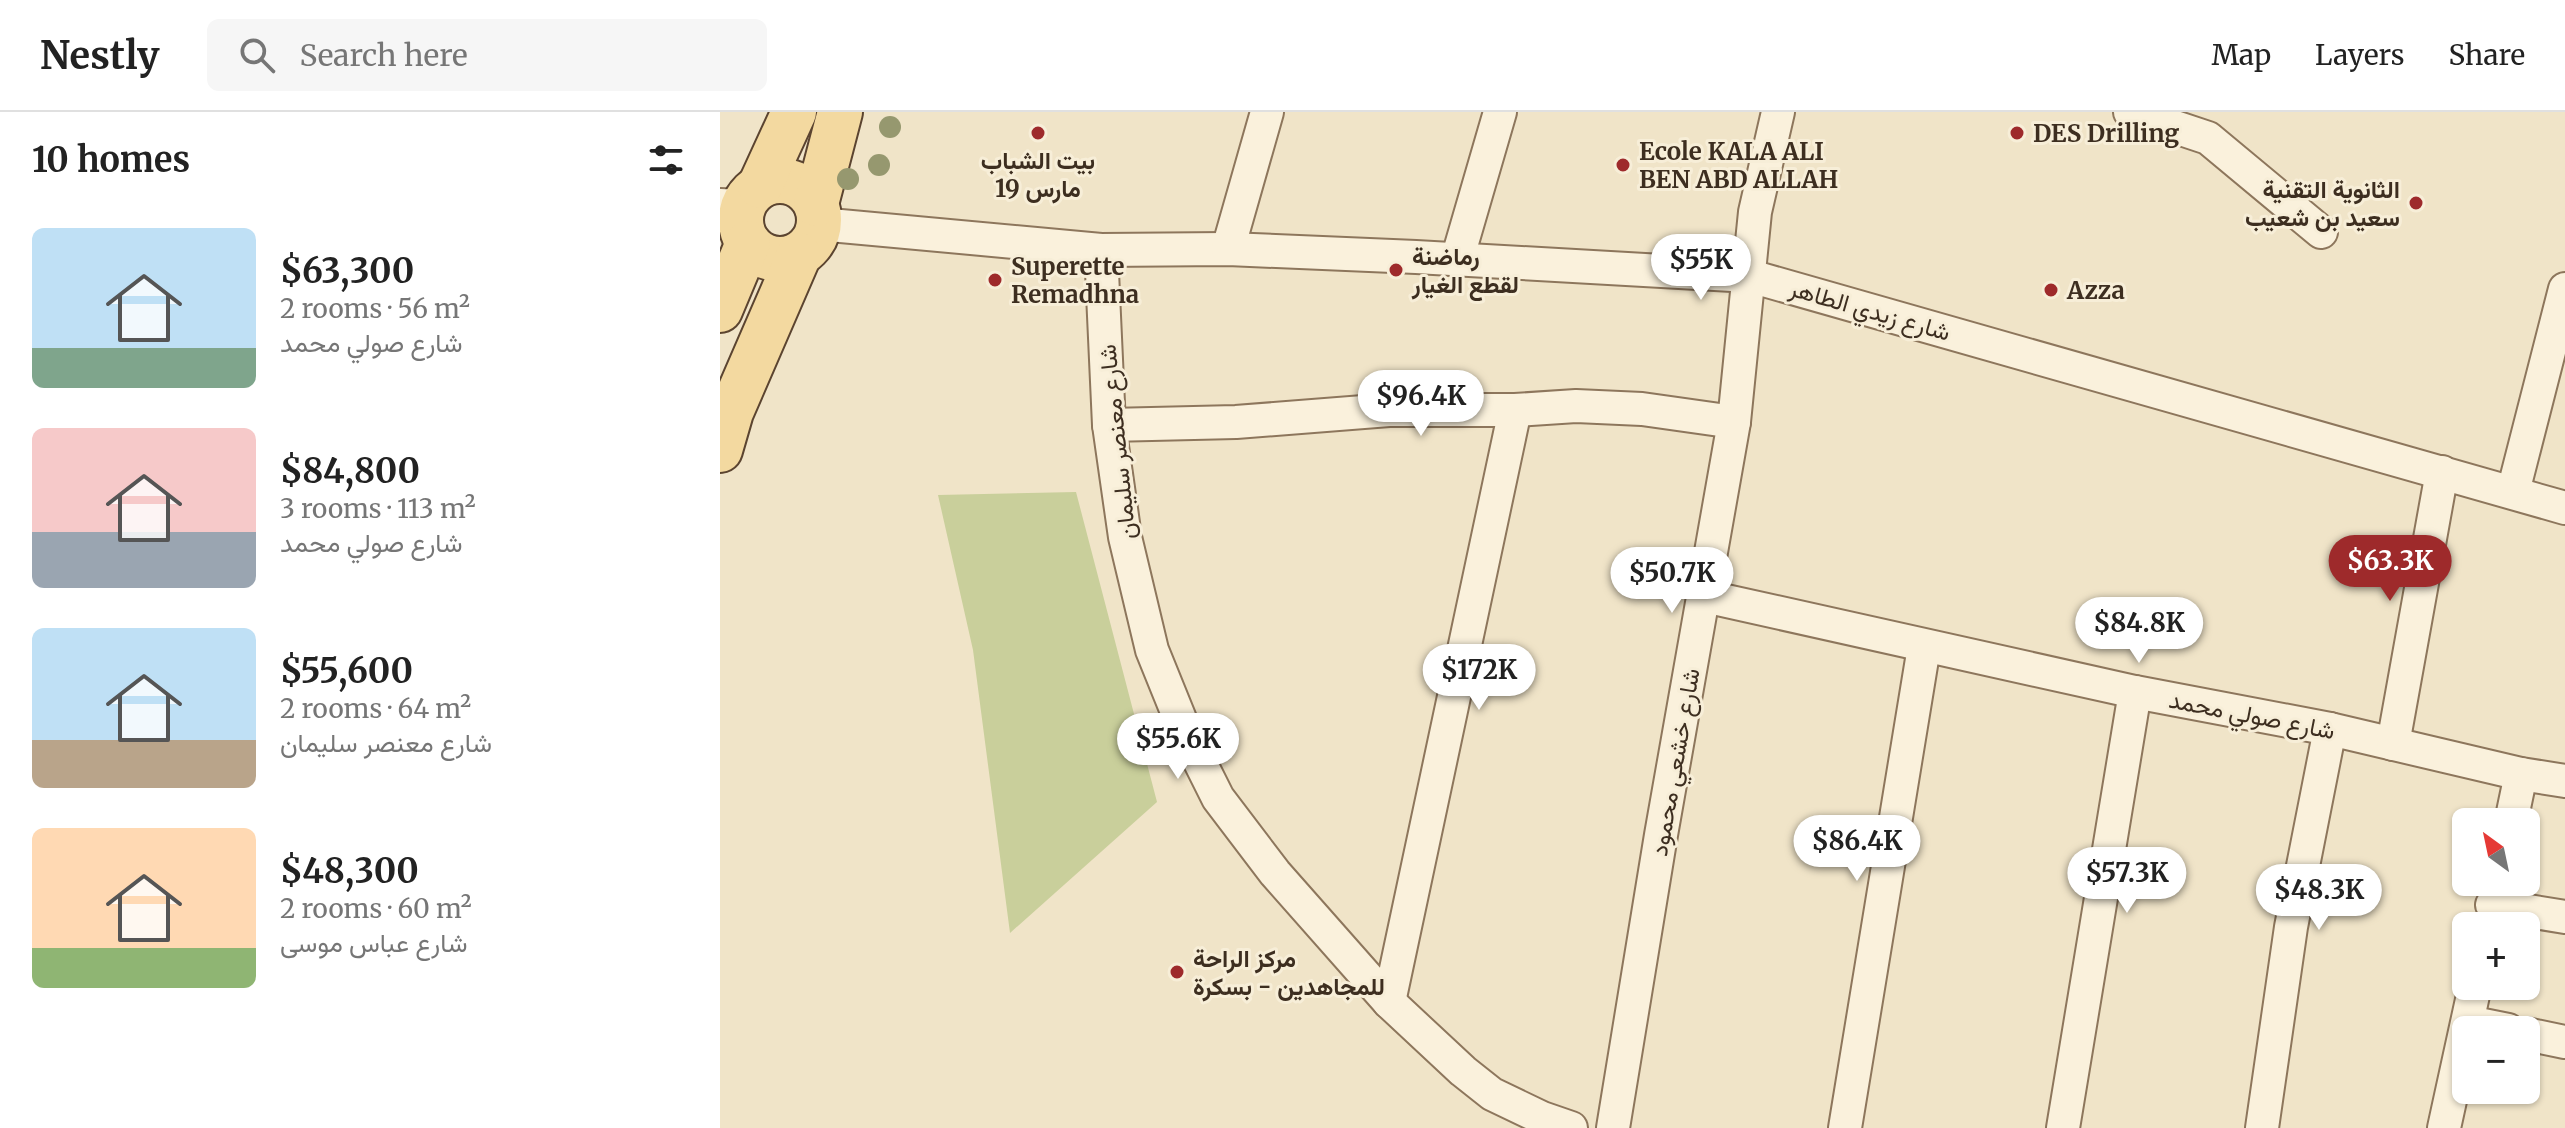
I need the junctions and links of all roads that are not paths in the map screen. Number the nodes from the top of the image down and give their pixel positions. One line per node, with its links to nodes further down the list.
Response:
1 (794, 112): 7 (main road)
2 (840, 112): 8 (main road)
3 (1267, 112): 10 (street)
4 (1500, 112): 12 (street)
5 (1778, 112): 13 (street, شارع خشعي محمود)
6 (2130, 112): 9 (street)
7 (743, 210): 8 (main road); 8 (main road); 15 (main road)
8 (811, 228): 11 (street, شارع زيدي الطاهر); 19 (main road)
9 (2321, 232)
10 (1228, 249): 11 (street, شارع زيدي الطاهر); 12 (street, شارع زيدي الطاهر)
11 (1101, 250): 18 (street, شارع معنصر سليمان)
12 (1457, 260): 13 (street, شارع زيدي الطاهر)
13 (1750, 276): 17 (street, شارع خشعي محمود); 20 (street, شارع زيدي الطاهر)
14 (2565, 289): 21 (street)
15 (720, 310)
16 (1515, 410): 17 (street); 18 (street); 33 (street)
17 (1734, 422): 23 (street, شارع خشعي محمود)
18 (1109, 425): 33 (street, شارع معنصر سليمان)
19 (720, 450)
20 (2442, 472): 21 (street, شارع زيدي الطاهر); 27 (street)
21 (2513, 492): 22 (street, شارع زيدي الطاهر)
22 (2565, 508)
23 (1704, 596): 24 (street, شارع صولي محمد); 38 (street, شارع خشعي محمود)
24 (1924, 647): 25 (street, شارع صولي محمد); 39 (street)
25 (2135, 692): 26 (street, شارع صولي محمد); 40 (street)
26 (2330, 729): 27 (street, شارع صولي محمد); 41 (street)
27 (2393, 744): 28 (street, شارع صولي محمد)
28 (2521, 774): 29 (street, شارع صولي محمد); 30 (street)
29 (2565, 781)
30 (2514, 808)
31 (2493, 904): 32 (street)
32 (2565, 917)
33 (1389, 1002): 37 (street, شارع معنصر سليمان)
34 (2540, 1037): 35 (street)
35 (2565, 1042)
36 (2452, 1093): 42 (street)
37 (1571, 1128)
38 (1613, 1128)
39 (1845, 1128)
40 (2063, 1128)
41 (2262, 1128)
42 (2444, 1128)

